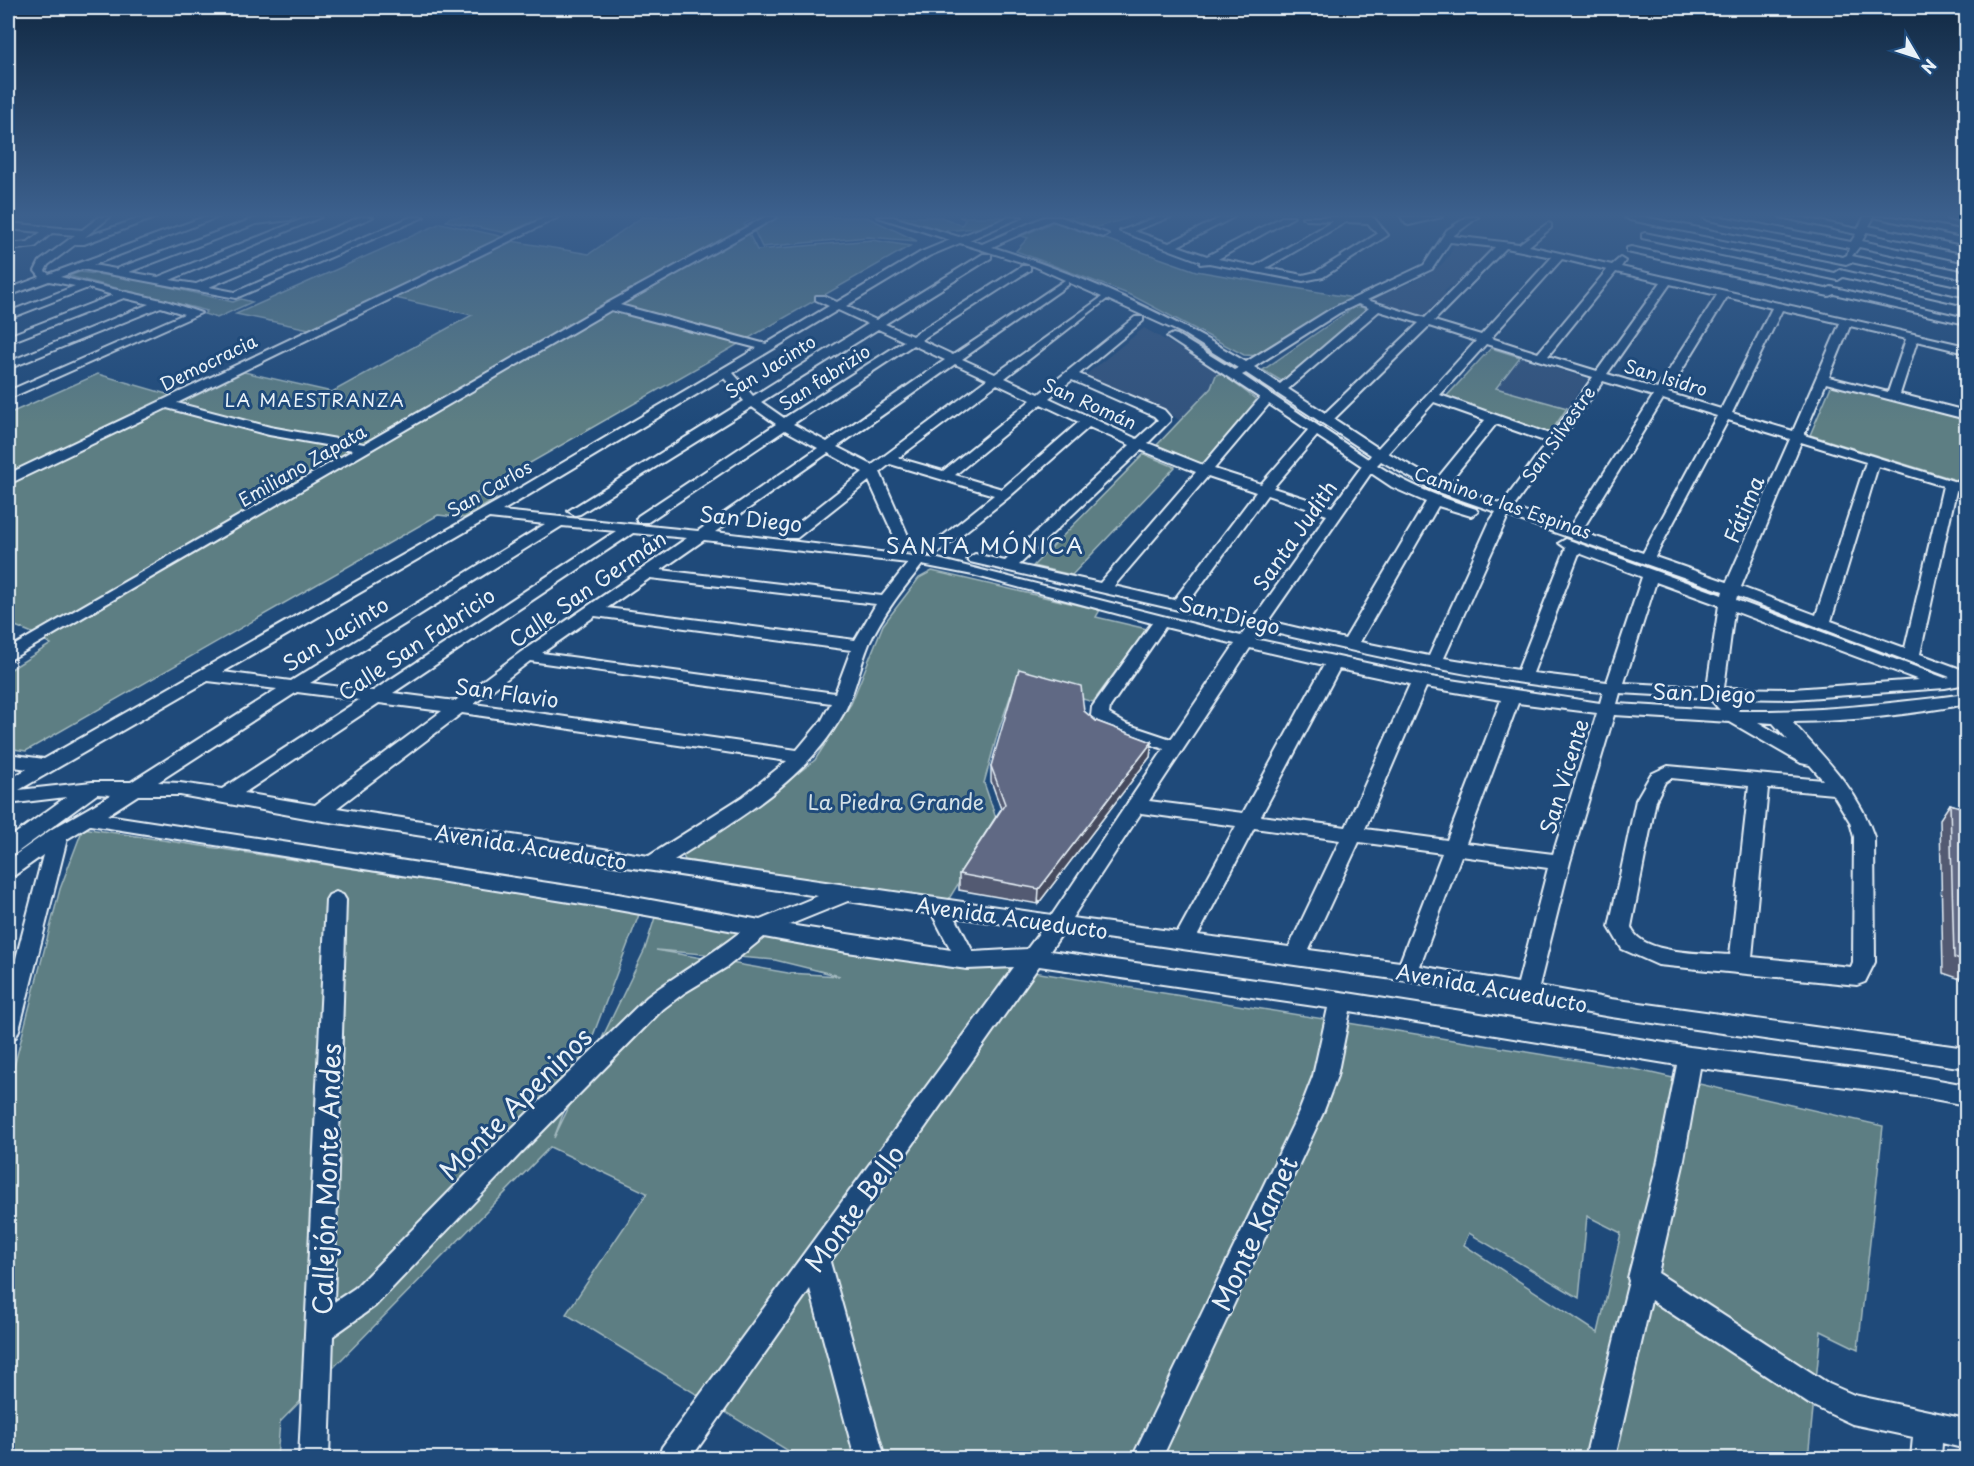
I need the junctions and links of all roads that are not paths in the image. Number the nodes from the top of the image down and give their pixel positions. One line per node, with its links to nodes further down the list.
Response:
1 (26, 285): 26 (street)
2 (88, 285): 39 (street)
3 (91, 285): 28 (street)
4 (184, 285): 24 (street)
5 (202, 285): 24 (street)
6 (260, 285): 24 (street)
7 (411, 285): 68 (street, Democracia)
8 (647, 285): 35 (street, Emiliano Zapata)
9 (872, 285): 36 (street, San Carlos)
10 (931, 285): 44 (street, San Jacinto)
11 (999, 285): 48 (street, San fabrizio)
12 (1060, 285): 52 (street, Calle San Germán)
13 (1069, 285): 30 (street, Camino a las Espinas)
14 (1087, 285): 54 (street, Camino a las Espinas)
15 (1387, 285): 31 (street)
16 (1463, 285): 43 (street)
17 (1533, 285): 47 (street, Santa Judith)
18 (1600, 285): 51 (street)
19 (1664, 285): 58 (street, San Silvestre)
20 (1691, 285): 27 (street)
21 (1803, 285): 25 (street)
22 (1833, 285): 25 (street)
23 (1888, 285): 32 (street)
24 (196, 288)
25 (1830, 291): 38 (street); 42 (street)
26 (8, 293)
27 (1724, 293): 34 (street); 62 (street)
28 (124, 294): 33 (street); 46 (street)
29 (819, 298): 36 (street, San Román)
30 (1102, 300): 40 (street, Camino a las Espinas); 60 (street)
31 (1355, 300): 37 (street, San Isidro); 54 (street)
32 (1966, 302)
33 (162, 303): 53 (street); 63 (street)
34 (1779, 305): 38 (street); 70 (street, San Vicente)
35 (610, 306): 49 (street); 79 (street, Emiliano Zapata)
36 (837, 306): 44 (street, San Román); 49 (street, San Carlos)
37 (1377, 307): 43 (street, San Isidro); 61 (street)
38 (1819, 314): 41 (street)
39 (8, 316)
40 (1139, 319): 56 (street); 57 (street, Camino a las Espinas)
41 (1847, 321): 45 (street); 59 (street, Fátima)
42 (1966, 321)
43 (1427, 322): 47 (street, San Isidro); 74 (street)
44 (874, 324): 48 (street, San Román); 66 (street, San Jacinto)
45 (1913, 336): 50 (street); 64 (street)
46 (8, 340)
47 (1485, 340): 51 (street, San Isidro); 65 (street, Santa Judith)
48 (911, 342): 52 (street, San Román); 73 (street, San fabrizio)
49 (765, 347): 55 (street, San Carlos)
50 (1966, 348)
51 (1541, 357): 58 (street, San Isidro)
52 (952, 360): 60 (street, San Román); 78 (street, Calle San Germán)
53 (8, 366)
54 (1247, 368): 57 (street); 61 (street, Camino a las Espinas)
55 (724, 371): 66 (street); 91 (street, San Carlos)
56 (1071, 375): 67 (street); 77 (street)
57 (1234, 375): 61 (street, Camino a las Espinas)
58 (1600, 375): 62 (street, San Isidro); 76 (street, San Silvestre)
59 (1824, 379): 64 (street); 75 (street, Fátima)
60 (994, 380): 67 (street, San Román); 80 (street)
61 (1274, 394): 74 (street, Camino a las Espinas); 83 (street)
62 (1661, 394): 70 (street, San Isidro); 100 (street)
63 (8, 395)
64 (1893, 396): 69 (street)
65 (1432, 398): 71 (street); 81 (street, Santa Judith)
66 (750, 400): 73 (street); 92 (street, San Jacinto)
67 (1040, 400): 72 (street, San Román); 85 (street)
68 (164, 403): 79 (street); 86 (street, Democracia)
69 (1965, 410)
70 (1725, 414): 75 (street, San Isidro); 102 (street, San Vicente)
71 (1492, 420): 76 (street); 89 (street)
72 (1087, 422): 77 (street, San Román); 90 (street)
73 (784, 424): 78 (street); 97 (street, San fabrizio)
74 (1320, 425): 81 (street, Camino a las Espinas); 88 (street)
75 (1798, 436): 82 (street, San Isidro); 106 (street, Fátima)
76 (1554, 440): 95 (street, San Silvestre)
77 (1138, 444): 83 (street, San Román); 103 (street)
78 (827, 446): 84 (street); 98 (street, Calle San Germán)
79 (366, 448): 117 (street, Emiliano Zapata)
80 (888, 459): 84 (street); 85 (street)
81 (1374, 460): 89 (street, Camino a las Espinas); 94 (street, Santa Judith)
82 (1873, 460): 87 (street, San Isidro); 113 (street)
83 (1203, 470): 88 (street, San Román); 105 (street)
84 (872, 471): 99 (street); 101 (street)
85 (945, 476): 90 (street)
86 (8, 479)
87 (1959, 487): 119 (street)
88 (1264, 490): 94 (street, San Román); 109 (street)
89 (1436, 493): 95 (street, Camino a las Espinas); 115 (street)
90 (1004, 494): 101 (street)
91 (503, 504): 92 (street, San Diego); 93 (street, San Carlos)
92 (575, 511): 97 (street, San Diego)
93 (485, 513): 96 (street, San Diego); 122 (street, San Carlos)
94 (1335, 513): 112 (street, Santa Judith)
95 (1501, 516): 100 (street, Camino a las Espinas); 121 (street, San Silvestre)
96 (560, 521): 97 (street, San Diego); 127 (street, San Jacinto)
97 (637, 524): 98 (street, San Diego); 131 (street, Calle San Fabricio)
98 (710, 531): 99 (street, San Diego); 101 (street, San Diego); 104 (street, Calle San Germán)
99 (792, 535): 101 (street, San Diego)
100 (1574, 539): 102 (street, Camino a las Espinas); 123 (street)
101 (919, 553): 103 (street, San Diego); 107 (street); 111 (street, San Diego)
102 (1649, 566): 106 (street, Camino a las Espinas); 108 (street, Camino a las Espinas); 128 (street, San Vicente)
103 (1008, 567): 105 (street, San Diego)
104 (650, 573): 107 (street); 110 (street, Calle San Germán)
105 (1103, 589): 109 (street, San Diego)
106 (1732, 589): 108 (street, Fátima); 113 (street, Camino a las Espinas)
107 (887, 601): 116 (street)
108 (1727, 604): 126 (street, Camino a las Espinas); 130 (street, Fátima)
109 (1178, 606): 112 (street, San Diego)
110 (594, 611): 116 (street); 118 (street, Calle San Germán)
111 (1162, 620): 114 (street, San Diego); 139 (street)
112 (1259, 623): 114 (street, Santa Judith); 115 (street, San Diego)
113 (1822, 623): 119 (street, Camino a las Espinas)
114 (1245, 642): 120 (street, San Diego); 139 (street, Santa Judith)
115 (1350, 645): 121 (street, San Diego)
116 (861, 646): 133 (street)
117 (8, 656)
118 (527, 656): 133 (street); 135 (street, Calle San Germán)
119 (1911, 656): 124 (street, Camino a las Espinas)
120 (1334, 663): 125 (street, San Diego); 155 (street)
121 (1434, 663): 123 (street, San Diego)
122 (206, 675): 127 (street, San Flavio); 143 (street, San Carlos)
123 (1523, 678): 128 (street, San Diego)
124 (1966, 678): 126 (street, San Diego)
125 (1420, 681): 132 (street, San Diego); 157 (street)
126 (1946, 683): 129 (street, Camino a las Espinas); 130 (street, San Diego)
127 (292, 686): 131 (street, San Flavio); 145 (street, San Jacinto)
128 (1613, 689): 130 (street, San Diego); 136 (street, San Vicente)
129 (1966, 690)
130 (1715, 694): 137 (street)
131 (375, 697): 135 (street, San Flavio); 150 (street, Calle San Fabricio)
132 (1511, 697): 136 (street, San Diego); 158 (street)
133 (842, 699): 140 (street)
134 (1966, 699): 138 (street, San Diego)
135 (457, 707): 140 (street, San Flavio); 153 (street, Calle San Germán)
136 (1607, 709): 137 (street, San Diego); 160 (street, San Vicente)
137 (1735, 717): 138 (street, San Diego); 142 (street)
138 (1778, 717): 142 (street)
139 (1175, 746): 152 (street, Santa Judith)
140 (802, 757): 161 (street)
141 (8, 760): 143 (street)
142 (1819, 765): 146 (street)
143 (48, 766): 147 (street, San Carlos); 149 (street)
144 (1760, 781): 146 (street); 171 (street); 171 (street)
145 (137, 787): 148 (street, Avenida Acueducto); 150 (street, Avenida Acueducto); 154 (street, San Jacinto)
146 (1838, 788): 171 (street)
147 (8, 789)
148 (92, 789): 149 (street, Avenida Acueducto); 159 (street)
149 (56, 792): 151 (street, Avenida Acueducto)
150 (226, 796): 153 (street, Avenida Acueducto)
151 (8, 798)
152 (1135, 806): 155 (street); 165 (street, Santa Judith)
153 (317, 813): 161 (street, Avenida Acueducto)
154 (86, 818): 156 (street, San Jacinto); 166 (street, Avenida Acueducto)
155 (1249, 820): 157 (street); 167 (street)
156 (59, 834): 159 (street, San Jacinto); 175 (street)
157 (1353, 834): 158 (street); 169 (street)
158 (1456, 847): 160 (street); 172 (street)
159 (9, 862)
160 (1560, 862): 173 (street, San Vicente)
161 (652, 864): 162 (street, Avenida Acueducto)
162 (847, 892): 164 (street, Avenida Acueducto); 166 (street, Monte Apeninos)
163 (336, 900): 181 (street, Callejón Monte Andes)
164 (939, 907): 165 (street, Avenida Acueducto); 170 (street)
165 (1057, 924): 167 (street, Avenida Acueducto); 168 (street, Monte Bello)
166 (759, 929): 170 (street, Avenida Acueducto); 181 (street, Monte Apeninos)
167 (1183, 942): 169 (street, Avenida Acueducto)
168 (1034, 957): 170 (street, Avenida Acueducto); 174 (street, Avenida Acueducto); 179 (street, Monte Bello)
169 (1295, 957): 172 (street, Avenida Acueducto)
170 (967, 961)
171 (1740, 965)
172 (1407, 972): 173 (street, Avenida Acueducto)
173 (1526, 993): 177 (street, Avenida Acueducto)
174 (1341, 1001): 176 (street, Avenida Acueducto); 187 (street, Monte Kamet)
175 (8, 1030)
176 (1690, 1057): 178 (street, Avenida Acueducto); 180 (street)
177 (1966, 1059)
178 (1966, 1095)
179 (816, 1261): 185 (street, Monte Bello); 186 (street)
180 (1641, 1278): 182 (street); 188 (street)
181 (320, 1328): 184 (street, Callejón Monte Andes)
182 (1928, 1425): 183 (street); 189 (street)
183 (1966, 1434)
184 (314, 1458)
185 (673, 1458)
186 (870, 1458)
187 (1147, 1458)
188 (1600, 1458)
189 (1926, 1458)

